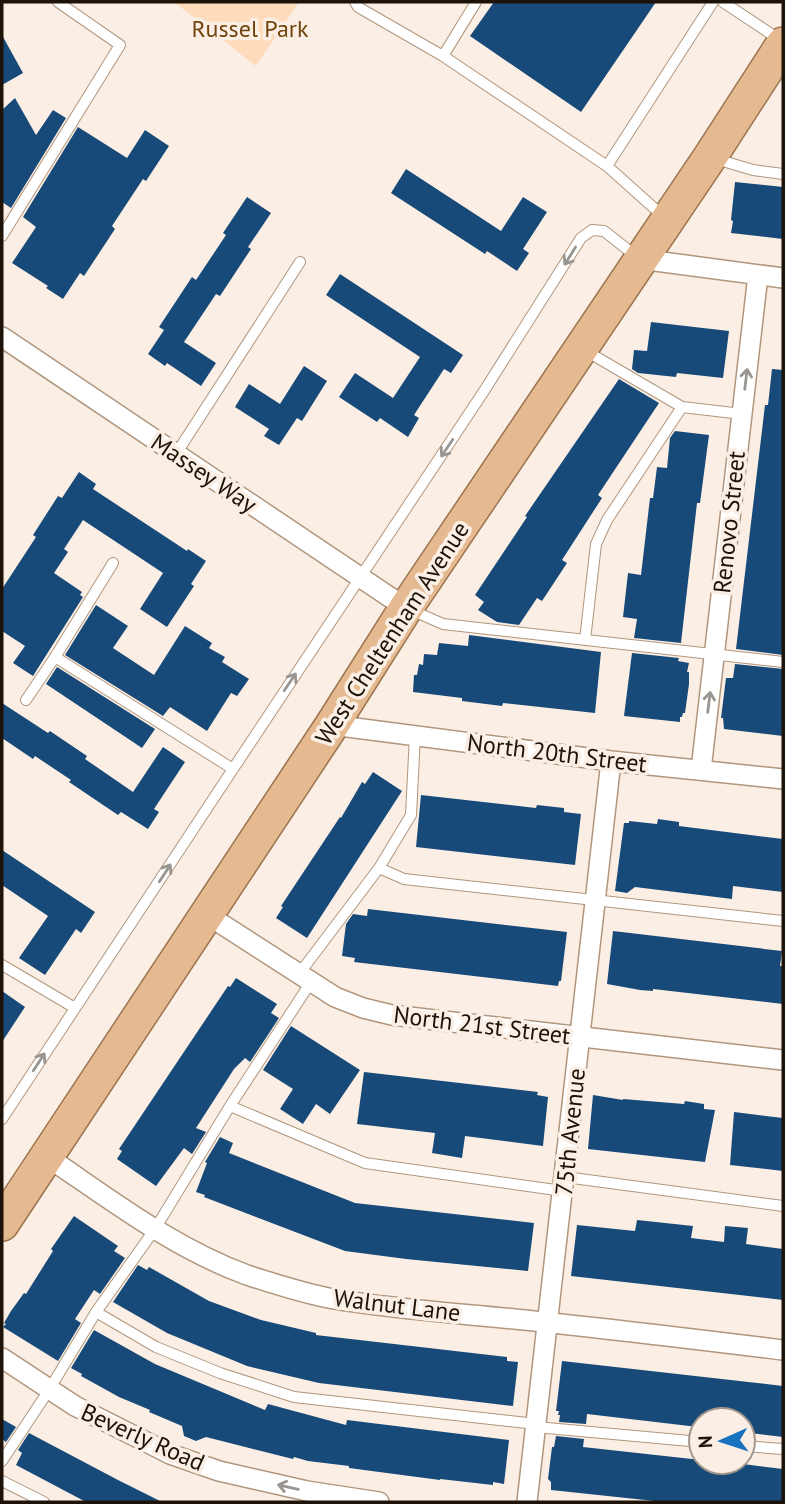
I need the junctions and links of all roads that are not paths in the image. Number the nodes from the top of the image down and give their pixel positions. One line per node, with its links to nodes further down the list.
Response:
1 (58, 2): 13 (lane)
2 (355, 2): 7 (lane)
3 (476, 2): 7 (lane)
4 (713, 2): 10 (lane)
5 (723, 2): 6 (lane)
6 (783, 43): 8 (highway, West Cheltenham Avenue)
7 (443, 56): 10 (lane)
8 (774, 73): 9 (highway, West Cheltenham Avenue)
9 (710, 157): 11 (lane); 12 (highway, West Cheltenham Avenue)
10 (607, 166): 12 (lane)
11 (783, 174)
12 (667, 220): 14 (highway, West Cheltenham Avenue)
13 (2, 236)
14 (640, 259): 16 (street); 19 (highway, West Cheltenham Avenue); 24 (lane, one-way to 24)
15 (300, 262): 22 (lane)
16 (758, 275): 17 (street); 21 (street, Renovo Street, one-way to 16)
17 (783, 278)
18 (2, 337): 22 (street, Massey Way)
19 (581, 348): 20 (lane); 25 (highway, West Cheltenham Avenue)
20 (682, 407): 21 (lane); 26 (lane)
21 (741, 414): 27 (street, Renovo Street)
22 (176, 454): 24 (street, Massey Way)
23 (113, 564): 28 (lane)
24 (360, 577): 25 (street, Massey Way); 34 (lane, one-way to 24)
25 (406, 608): 26 (lane); 31 (highway, West Cheltenham Avenue)
26 (585, 640): 27 (lane)
27 (714, 654): 29 (lane); 35 (street, Renovo Street, one-way to 27)
28 (55, 657): 30 (lane); 34 (lane)
29 (783, 662)
30 (26, 699)
31 (332, 725): 32 (street, North 20th Street); 39 (highway, West Cheltenham Avenue)
32 (415, 735): 33 (street, North 20th Street); 37 (lane)
33 (611, 761): 35 (street, North 20th Street); 38 (street, 75th Avenue)
34 (233, 769): 43 (lane, one-way to 34)
35 (701, 770): 36 (street, North 20th Street)
36 (783, 779)
37 (379, 868): 38 (lane); 42 (lane)
38 (596, 900): 40 (lane); 44 (street, 75th Avenue)
39 (206, 914): 42 (street, North 21st Street); 48 (highway, West Cheltenham Avenue)
40 (783, 921)
41 (2, 965): 43 (lane)
42 (305, 978): 44 (street, North 21st Street); 46 (lane)
43 (75, 1009): 47 (lane, one-way to 43)
44 (580, 1037): 45 (street, North 21st Street); 49 (street, 75th Avenue)
45 (783, 1060)
46 (230, 1106): 49 (lane); 52 (lane)
47 (2, 1119)
48 (46, 1156): 51 (highway, West Cheltenham Avenue); 52 (street, Walnut Lane)
49 (564, 1184): 50 (lane); 54 (street, 75th Avenue)
50 (783, 1206)
51 (2, 1224)
52 (155, 1228): 53 (lane); 54 (street, Walnut Lane)
53 (96, 1312): 57 (lane); 58 (lane)
54 (548, 1322): 55 (street, Walnut Lane); 58 (street, 75th Avenue)
55 (783, 1350)
56 (2, 1358): 57 (street, Beverly Road)
57 (50, 1390): 62 (lane); 65 (street, Beverly Road, one-way to 57)
58 (536, 1425): 59 (lane); 66 (street, 75th Avenue)
59 (687, 1441)
60 (757, 1447): 61 (lane)
61 (783, 1450)
62 (2, 1461)
63 (2, 1481): 64 (lane)
64 (44, 1502)
65 (379, 1502)
66 (527, 1502)

